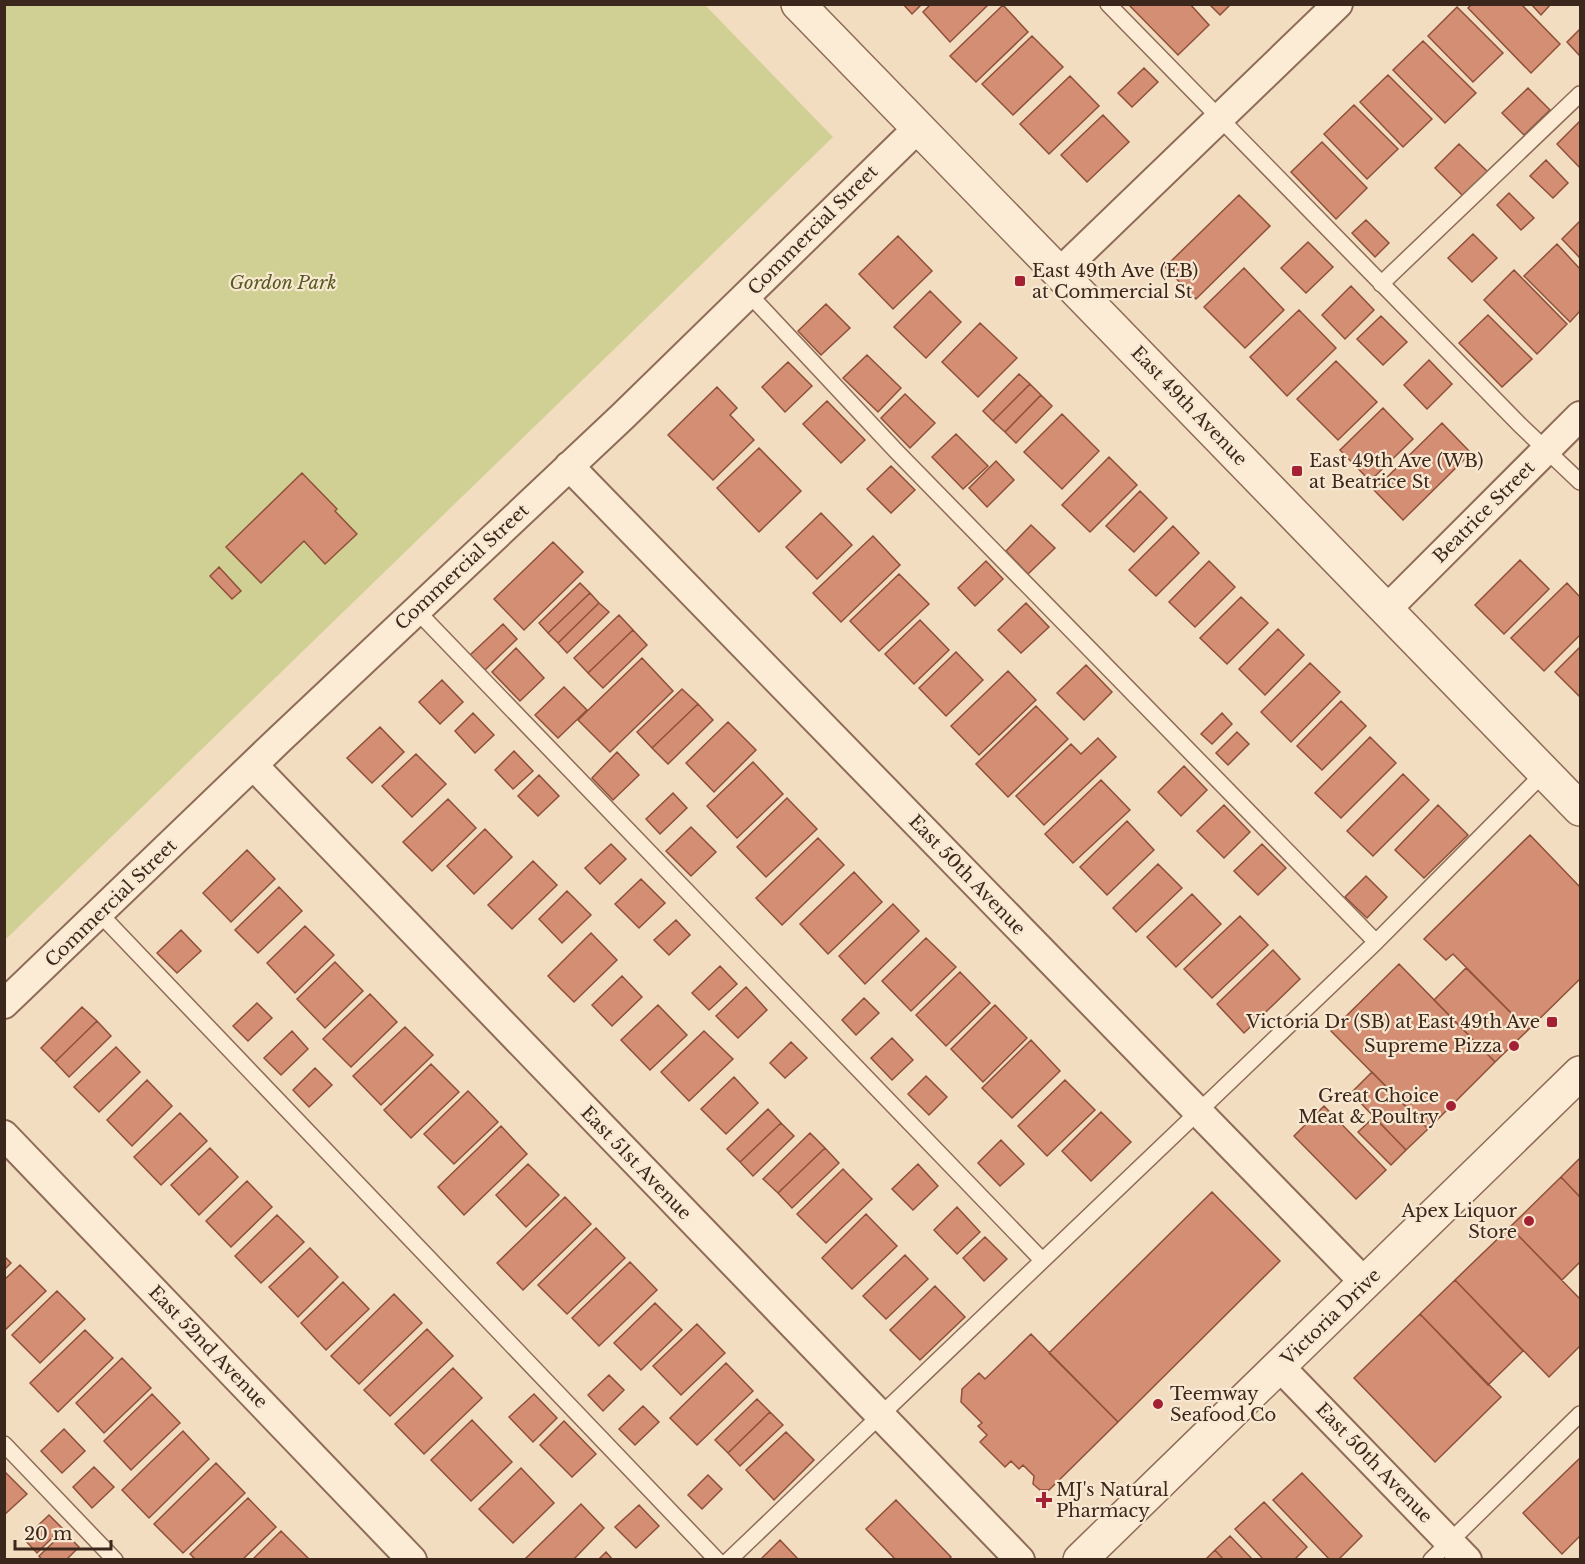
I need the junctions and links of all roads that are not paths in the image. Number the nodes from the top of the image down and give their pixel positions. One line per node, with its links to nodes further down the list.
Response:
1 (798, 4): 6 (street, East 49th Avenue)
2 (1108, 4): 5 (lane)
3 (1338, 4): 5 (street)
4 (1581, 94): 8 (lane)
5 (1219, 120): 7 (street); 8 (lane)
6 (918, 128): 7 (street, East 49th Avenue); 9 (street, Commercial Street)
7 (1059, 273): 14 (street, East 49th Avenue)
8 (1381, 284): 11 (lane)
9 (749, 294): 12 (street, Commercial Street); 20 (lane)
10 (1581, 416): 11 (street, Beatrice Street)
11 (1546, 449): 13 (lane); 14 (street, Beatrice Street)
12 (569, 466): 15 (street, Commercial Street); 23 (street, East 50th Avenue)
13 (1581, 482)
14 (1387, 609): 17 (street, East 49th Avenue)
15 (416, 610): 16 (street, Commercial Street); 25 (lane)
16 (254, 765): 19 (street, Commercial Street); 29 (street, East 51st Avenue)
17 (1545, 772): 18 (street, East 49th Avenue); 20 (lane)
18 (1581, 808)
19 (100, 914): 21 (street, Commercial Street); 34 (lane)
20 (1376, 942): 23 (lane)
21 (4, 1004)
22 (1581, 1073): 26 (street, Victoria Drive)
23 (1199, 1114): 25 (lane); 26 (street, East 50th Avenue)
24 (4, 1135): 33 (street, East 52nd Avenue)
25 (1041, 1259): 29 (lane)
26 (1365, 1283): 27 (street, Victoria Drive)
27 (1280, 1367): 31 (street, East 50th Avenue); 37 (street, Victoria Drive)
28 (1581, 1414): 31 (lane)
29 (881, 1415): 35 (lane); 36 (street, East 51st Avenue)
30 (4, 1444): 32 (lane)
31 (1449, 1553)
32 (116, 1560)
33 (412, 1560)
34 (717, 1560)
35 (729, 1560)
36 (1020, 1560)
37 (1080, 1560)

